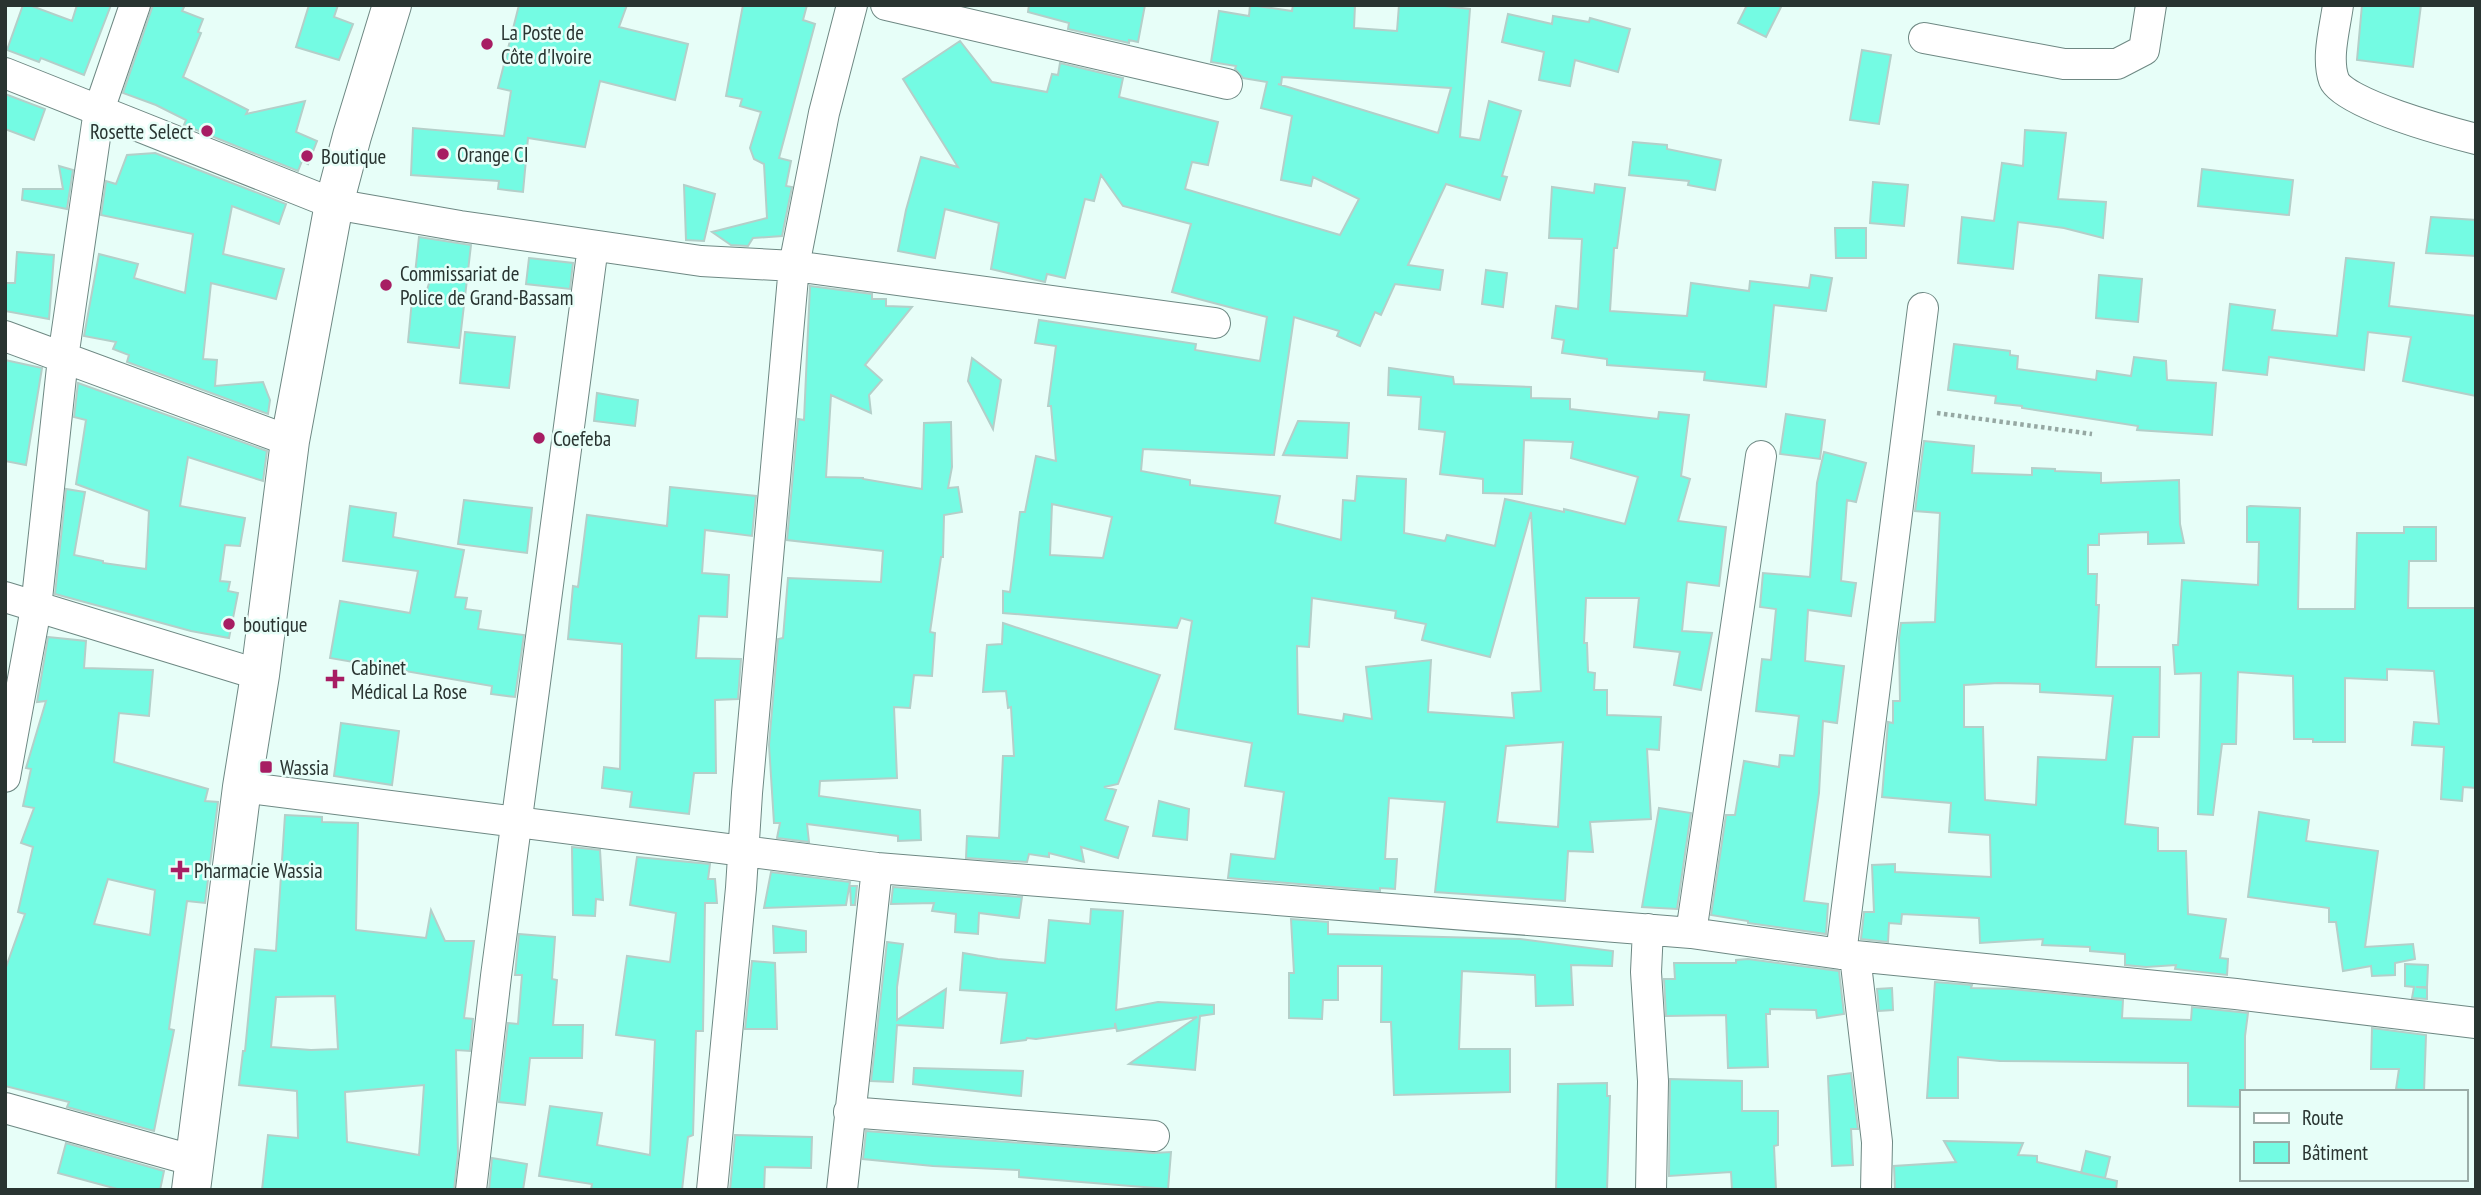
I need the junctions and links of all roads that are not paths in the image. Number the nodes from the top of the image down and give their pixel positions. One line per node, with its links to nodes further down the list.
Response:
1 (135, 5): 10 (street)
2 (393, 5): 12 (street)
3 (852, 5): 14 (street)
4 (886, 5): 9 (street)
5 (2151, 5): 7 (street)
6 (2338, 5): 11 (street)
7 (1924, 38)
8 (5, 73): 10 (street)
9 (1227, 85)
10 (99, 110): 12 (street); 18 (street)
11 (2475, 137)
12 (334, 204): 13 (street); 19 (street)
13 (593, 246): 14 (street); 26 (street)
14 (794, 266): 16 (street); 27 (street)
15 (1923, 308): 31 (street)
16 (1215, 323)
17 (5, 336): 18 (street)
18 (63, 358): 19 (street); 22 (street)
19 (290, 441): 23 (street)
20 (1761, 456): 30 (street)
21 (5, 597): 22 (street)
22 (36, 608): 23 (street); 24 (street)
23 (260, 675): 25 (street)
24 (5, 776)
25 (242, 787): 26 (street); 36 (street)
26 (516, 820): 27 (street); 37 (street)
27 (743, 851): 28 (street); 38 (street)
28 (877, 868): 29 (street); 34 (street)
29 (1647, 929): 30 (street); 40 (street)
30 (1691, 933): 31 (street)
31 (1848, 955): 32 (street); 41 (street)
32 (2476, 1023)
33 (5, 1108): 36 (street)
34 (849, 1112): 35 (street); 39 (street)
35 (1154, 1136)
36 (193, 1176)
37 (471, 1190)
38 (712, 1190)
39 (842, 1190)
40 (1651, 1190)
41 (1876, 1190)

